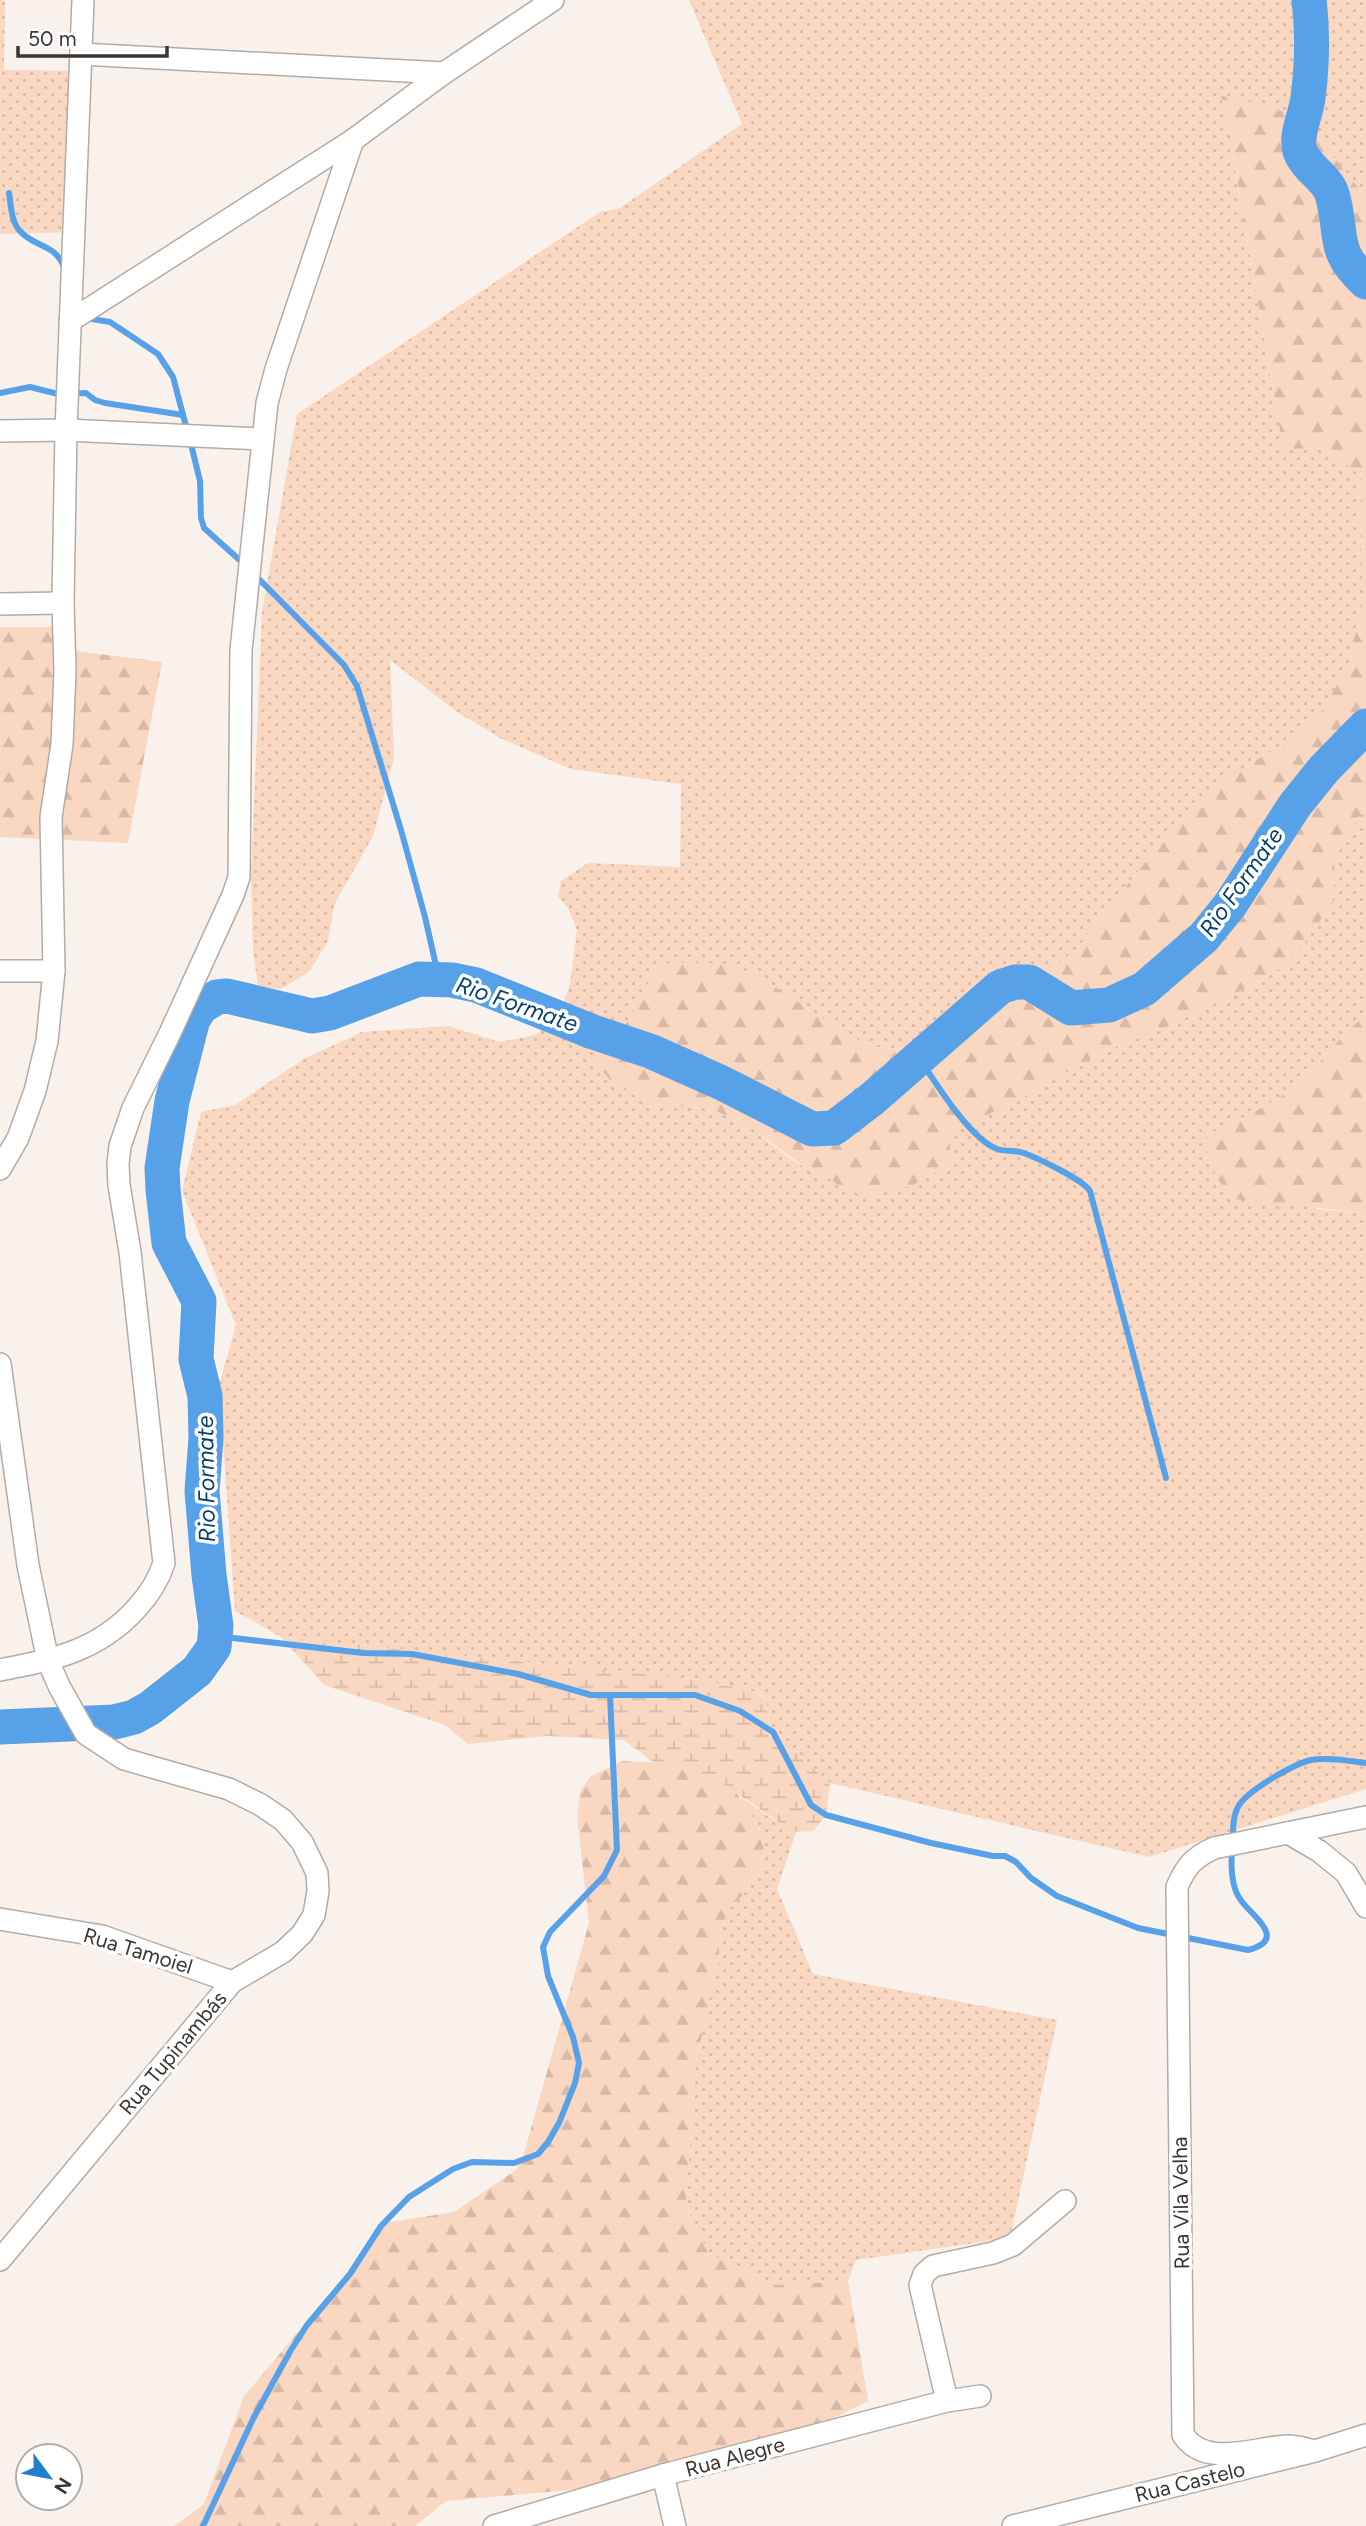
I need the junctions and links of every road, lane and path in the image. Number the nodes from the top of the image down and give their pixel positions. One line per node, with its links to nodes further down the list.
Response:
1 (83, 0): 3 (street)
2 (553, 0): 4 (street)
3 (81, 54): 4 (street); 6 (street)
4 (444, 73): 5 (street)
5 (353, 140): 6 (street); 9 (street)
6 (70, 321): 7 (street)
7 (66, 430): 8 (street); 9 (street); 10 (street)
8 (0, 431)
9 (264, 439): 16 (street)
10 (64, 603): 11 (street); 13 (street)
11 (0, 604)
12 (0, 971): 13 (street)
13 (54, 971): 14 (street)
14 (0, 1169)
15 (0, 1364): 16 (street)
16 (48, 1661): 17 (street); 22 (street, Rua Tupinambás)
17 (0, 1670)
18 (1366, 1817): 19 (street)
19 (1288, 1833): 20 (street); 28 (street, Rua Vila Velha)
20 (1366, 1907)
21 (0, 1919): 22 (street, Rua Tamoiel)
22 (232, 1982): 24 (street, Rua Tupinambás)
23 (1065, 2201): 26 (street)
24 (0, 2260)
25 (980, 2396): 26 (street, Rua Alegre)
26 (947, 2401): 29 (street, Rua Alegre)
27 (1366, 2435): 28 (street, Rua Castelo)
28 (1315, 2451): 32 (street, Rua Castelo)
29 (663, 2475): 30 (street, Rua Alegre); 31 (street)
30 (494, 2526)
31 (675, 2526)
32 (1013, 2526)

